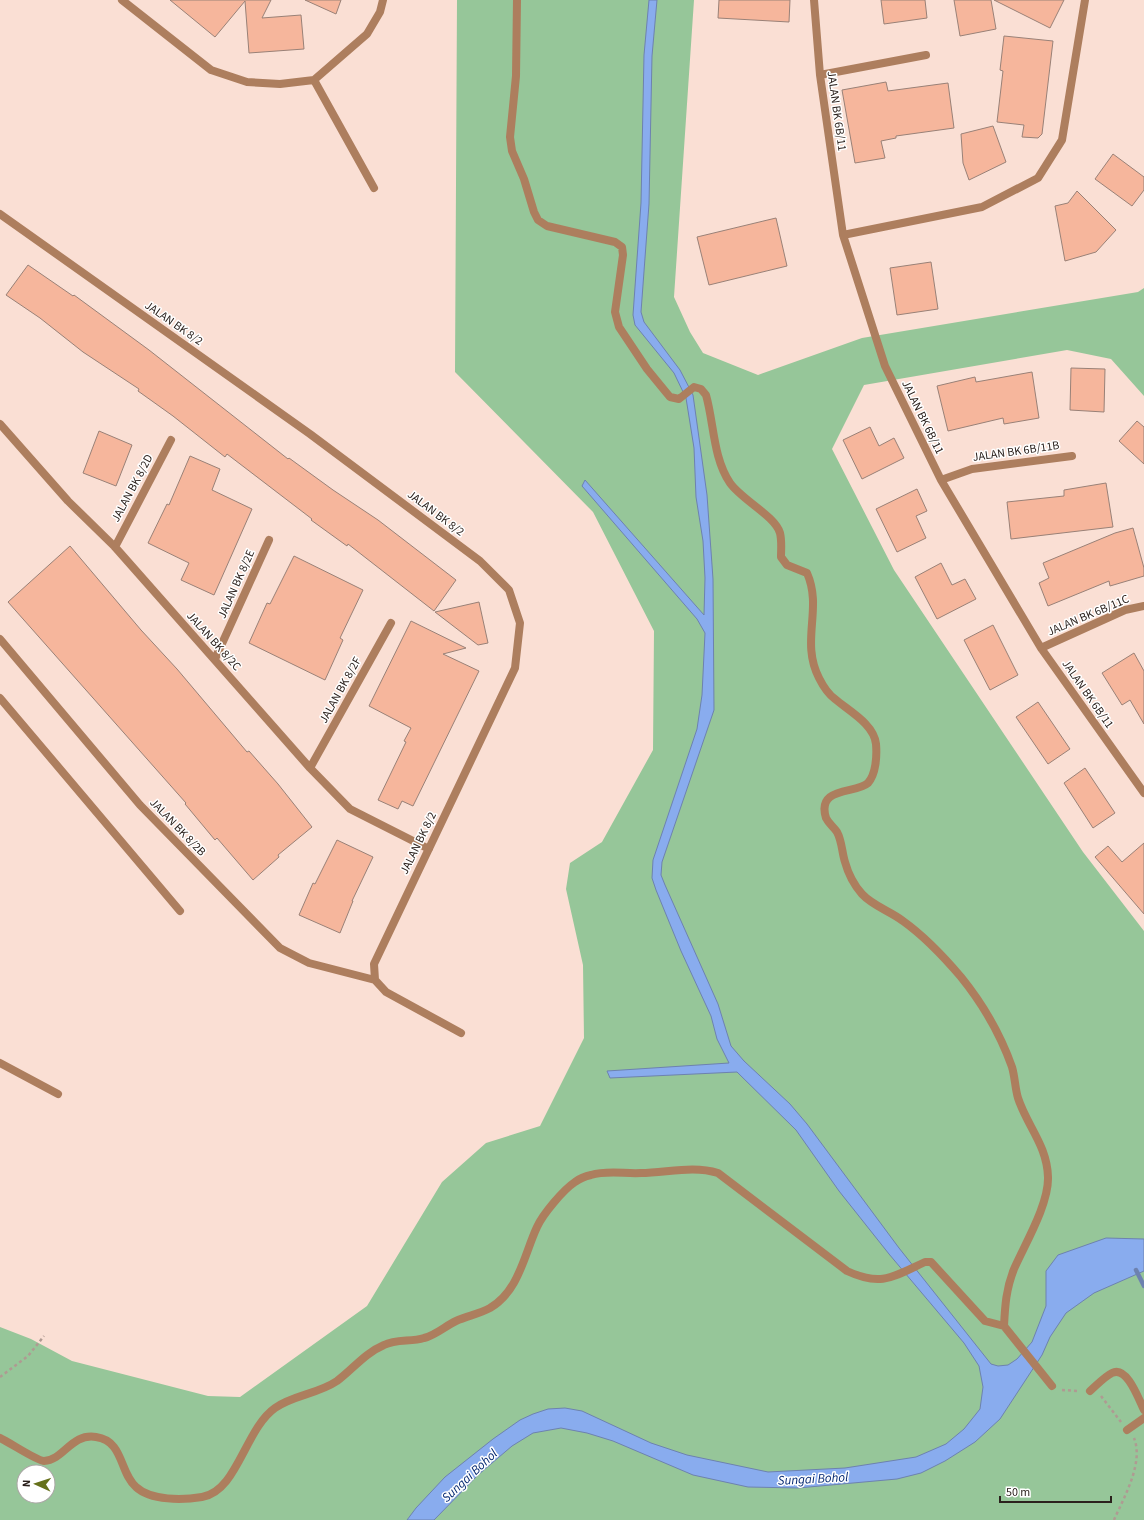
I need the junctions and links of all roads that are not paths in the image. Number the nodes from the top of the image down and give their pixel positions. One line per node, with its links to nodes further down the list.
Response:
1 (122, 0): 8 (street)
2 (383, 0): 8 (street)
3 (517, 0): 32 (street)
4 (814, 0): 7 (street, JALAN BK 6B/11)
5 (1085, 0): 11 (street)
6 (926, 55): 7 (street)
7 (820, 75): 11 (street, JALAN BK 6B/11)
8 (314, 80): 9 (street)
9 (374, 188)
10 (0, 214): 26 (street, JALAN BK 8/2)
11 (843, 235): 15 (street, JALAN BK 6B/11)
12 (0, 424): 17 (street, JALAN BK 8/2C)
13 (171, 440): 17 (street, JALAN BK 8/2D)
14 (1072, 456): 15 (street, JALAN BK 6B/11B)
15 (941, 480): 21 (street, JALAN BK 6B/11)
16 (269, 540): 22 (street, JALAN BK 8/2E)
17 (115, 547): 22 (street, JALAN BK 8/2C)
18 (1144, 606): 21 (street, JALAN BK 6B/11C)
19 (391, 623): 24 (street, JALAN BK 8/2F)
20 (0, 639): 28 (street, JALAN BK 8/2B)
21 (1042, 648): 25 (street, JALAN BK 6B/11)
22 (215, 659): 24 (street, JALAN BK 8/2C)
23 (0, 698): 27 (street)
24 (310, 768): 26 (street, JALAN BK 8/2C)
25 (1144, 793)
26 (429, 849): 28 (street, JALAN BK 8/2)
27 (180, 911)
28 (376, 980): 29 (street)
29 (462, 1033)
30 (1, 1065): 31 (street)
31 (58, 1094)
32 (1004, 1326): 33 (street); 38 (street)
33 (1052, 1386)
34 (1090, 1391): 35 (street)
35 (1144, 1410)
36 (1144, 1418): 37 (street)
37 (1127, 1430)
38 (0, 1438)

